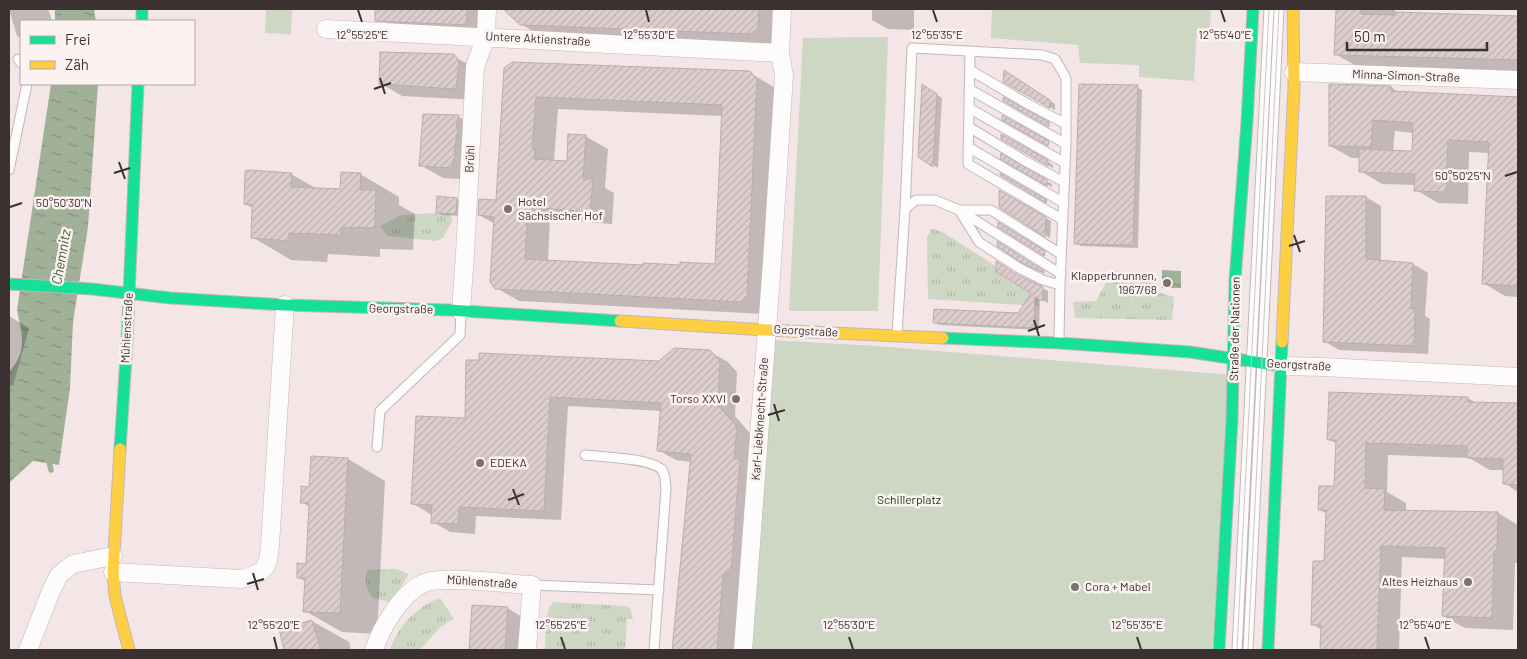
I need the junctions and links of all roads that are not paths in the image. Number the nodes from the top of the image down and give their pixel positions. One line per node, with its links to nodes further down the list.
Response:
1 (488, 9): 8 (street, Brühl)
2 (782, 9): 10 (street, Karl-Liebknecht-Straße)
3 (1253, 9): 39 (main road, Straße der Nationen)
4 (1269, 9): 40 (lane)
5 (1279, 9): 40 (lane)
6 (1293, 9): 12 (main road)
7 (326, 28): 8 (street, Untere Aktienstraße)
8 (486, 36): 10 (street, Untere Aktienstraße); 35 (street, Brühl)
9 (970, 52): 11 (lane); 18 (lane); 26 (lane)
10 (780, 53): 36 (street, Karl-Liebknecht-Straße)
11 (970, 70): 16 (lane); 18 (lane)
12 (1294, 72): 13 (street, Minna-Simon-Straße); 41 (main road)
13 (1518, 80)
14 (27, 85): 23 (lane)
15 (138, 85): 33 (main road, Mühlenstraße)
16 (970, 89): 17 (lane); 20 (lane)
17 (969, 108): 19 (lane); 22 (lane)
18 (1066, 124): 20 (lane)
19 (969, 127): 21 (lane); 24 (lane)
20 (1066, 144): 22 (lane)
21 (968, 147): 25 (lane); 28 (lane)
22 (1065, 163): 24 (lane)
23 (9, 170)
24 (1064, 182): 25 (lane)
25 (1064, 204): 28 (lane)
26 (905, 208): 27 (lane); 37 (lane)
27 (959, 210): 29 (lane); 30 (lane); 32 (lane)
28 (1063, 220): 29 (lane)
29 (1061, 254): 30 (lane)
30 (1060, 274): 32 (lane)
31 (9, 284): 33 (main road, Georgstraße)
32 (1060, 285): 38 (lane)
33 (129, 293): 34 (main road, Georgstraße); 45 (main road, Mühlenstraße)
34 (285, 305): 35 (main road, Georgstraße); 45 (street)
35 (461, 311): 36 (main road, Georgstraße); 43 (lane)
36 (766, 330): 37 (main road, Georgstraße); 56 (street, Karl-Liebknecht-Straße)
37 (896, 336): 38 (main road, Georgstraße)
38 (1059, 343): 39 (main road, Georgstraße)
39 (1235, 359): 40 (main road, Georgstraße); 46 (main road, Straße der Nationen)
40 (1257, 362): 41 (main road, Georgstraße); 47 (lane); 50 (lane)
41 (1281, 366): 42 (street, Georgstraße); 47 (main road)
42 (1518, 377)
43 (377, 447)
44 (586, 455): 49 (lane)
45 (113, 564): 51 (street); 52 (main road, Mühlenstraße)
46 (1224, 574): 50 (lane); 57 (main road, Straße der Nationen)
47 (1261, 584): 59 (lane); 60 (main road)
48 (532, 585): 49 (lane); 53 (street, Mühlenstraße); 54 (street, Mühlenstraße)
49 (659, 590): 55 (lane)
50 (1240, 592): 58 (lane)
51 (28, 650)
52 (129, 650)
53 (374, 650)
54 (527, 650)
55 (654, 650)
56 (742, 650)
57 (1219, 650)
58 (1237, 650)
59 (1248, 650)
60 (1268, 650)

